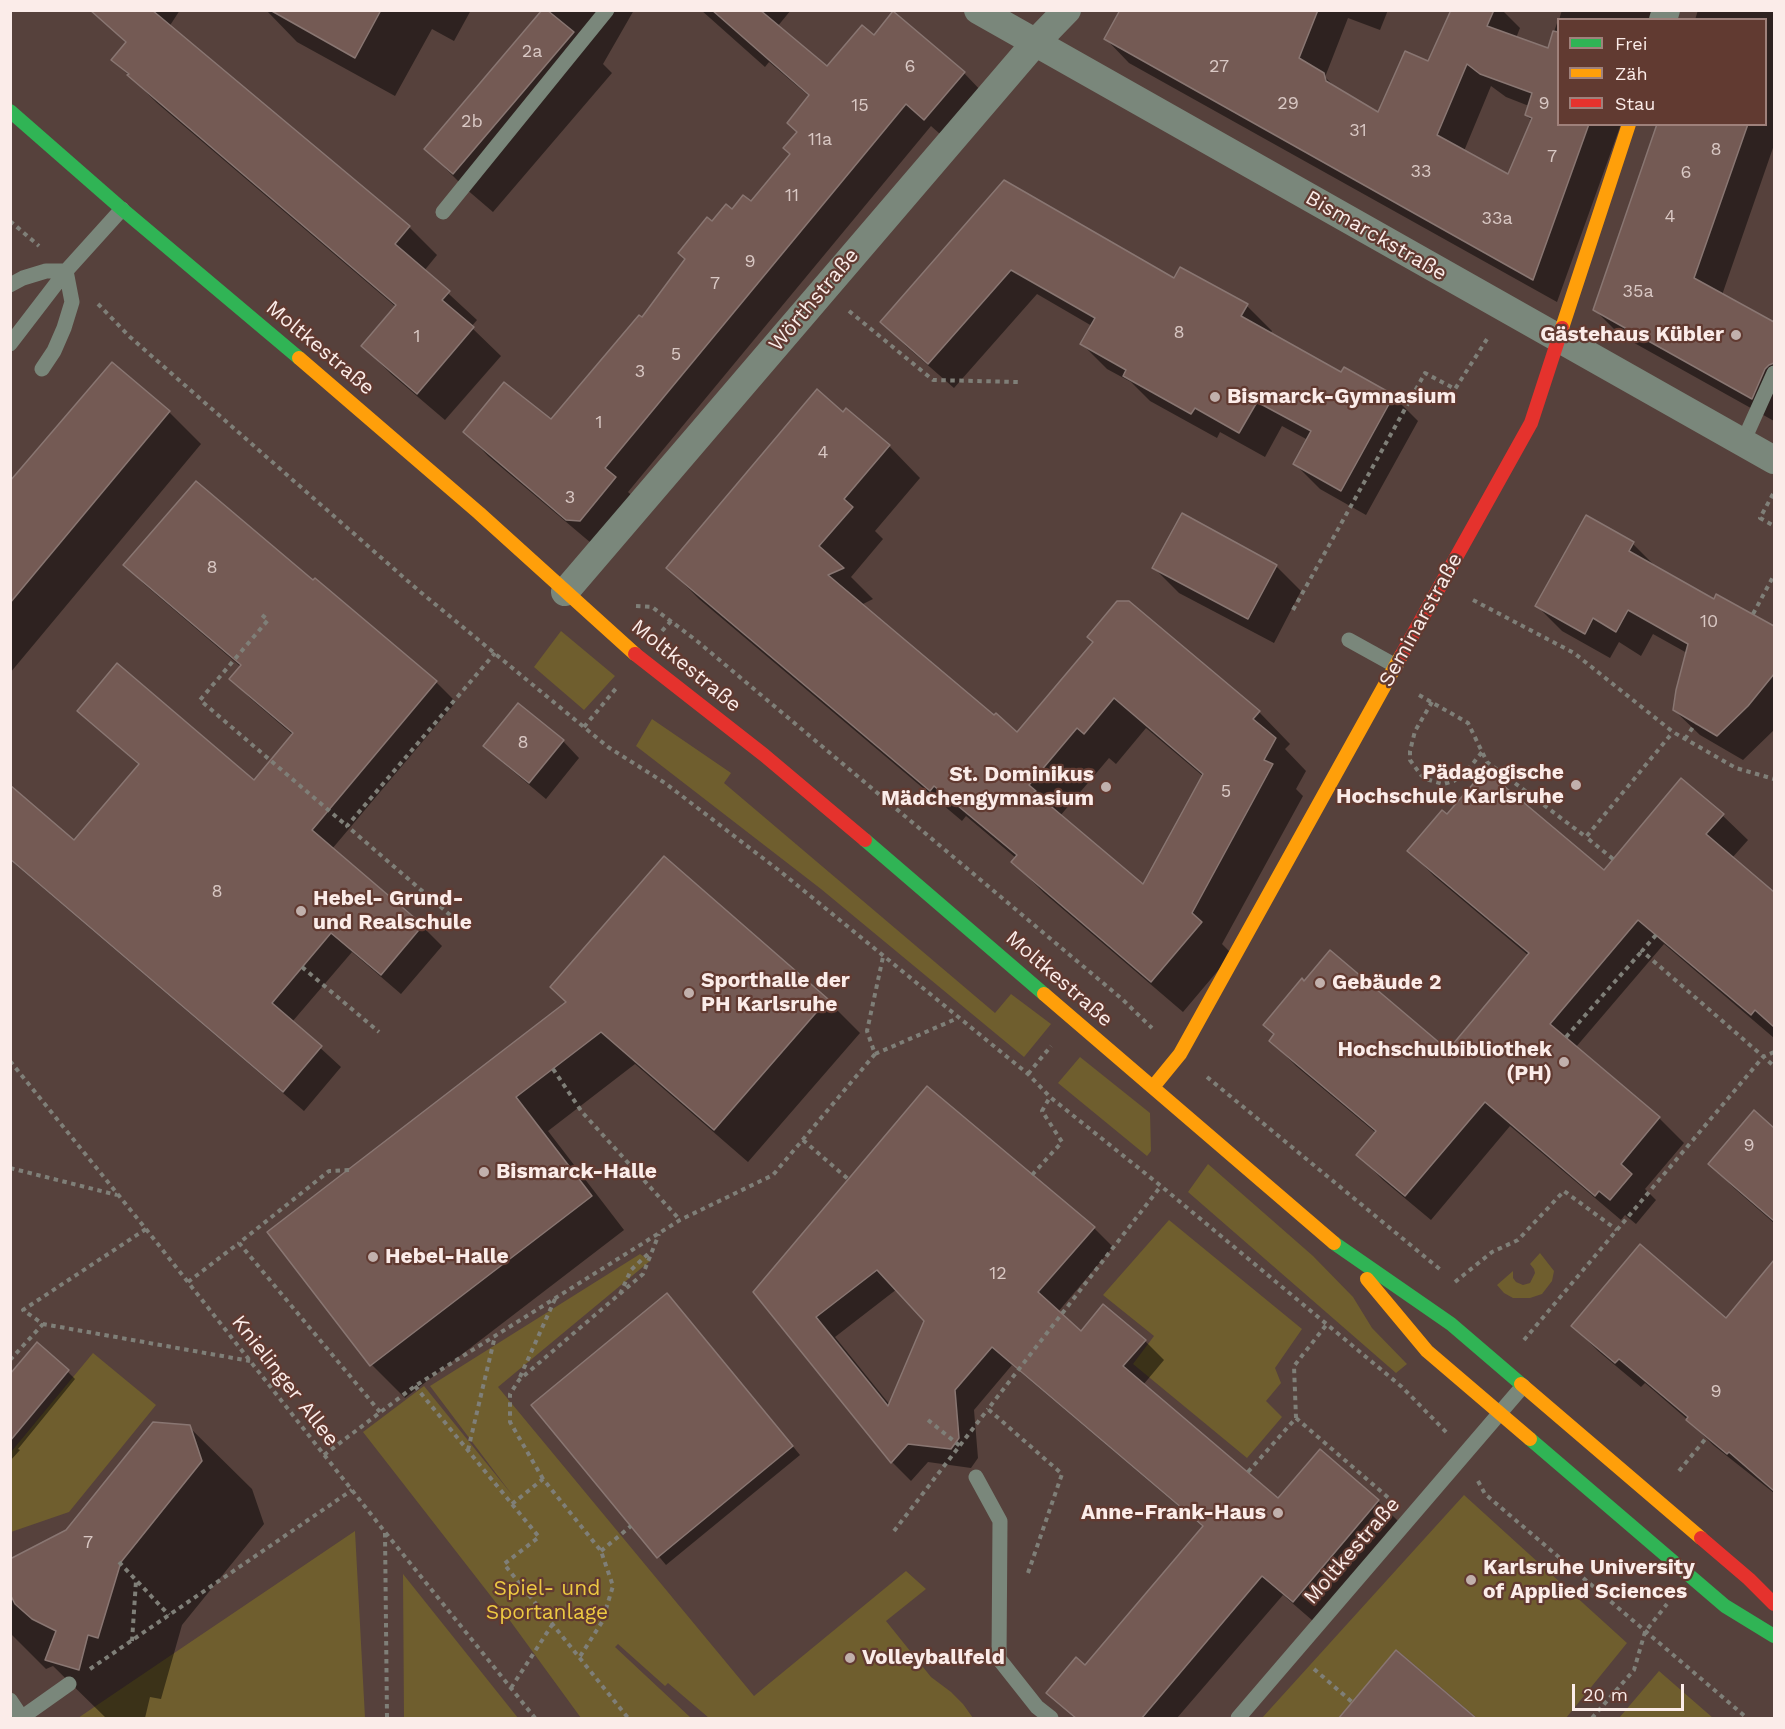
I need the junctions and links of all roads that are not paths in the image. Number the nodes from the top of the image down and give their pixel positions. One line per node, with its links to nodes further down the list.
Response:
1 (607, 10): 8 (lane)
2 (978, 10): 4 (street, Bismarckstraße)
3 (1067, 10): 4 (street, Wörthstraße)
4 (1035, 43): 11 (street, Bismarckstraße); 17 (street, Wörthstraße)
5 (10, 111): 7 (main road, Moltkestraße)
6 (1628, 126): 11 (main road, Seminarstraße)
7 (122, 209): 9 (lane); 17 (main road, Moltkestraße)
8 (443, 212)
9 (66, 271): 10 (lane); 12 (lane); 13 (lane)
10 (10, 285)
11 (1558, 339): 15 (street, Bismarckstraße); 19 (main road, Seminarstraße)
12 (10, 344)
13 (42, 369)
14 (1774, 373): 15 (lane)
15 (1743, 442): 16 (street, Bismarckstraße)
16 (1774, 460)
17 (565, 592): 20 (main road, Moltkestraße)
18 (1349, 640): 19 (lane)
19 (1393, 672): 20 (main road, Seminarstraße)
20 (1153, 1087): 21 (main road, Moltkestraße)
21 (1340, 1248): 22 (main road, Moltkestraße); 23 (main road, Moltkestraße)
22 (1523, 1386): 23 (lane, Moltkestraße); 25 (main road, Moltkestraße)
23 (1500, 1413): 26 (main road, Moltkestraße); 31 (lane, Moltkestraße)
24 (976, 1477): 30 (lane)
25 (1774, 1604)
26 (1774, 1635)
27 (69, 1684): 29 (lane)
28 (10, 1700): 29 (lane)
29 (22, 1718)
30 (1051, 1719)
31 (1238, 1719)

